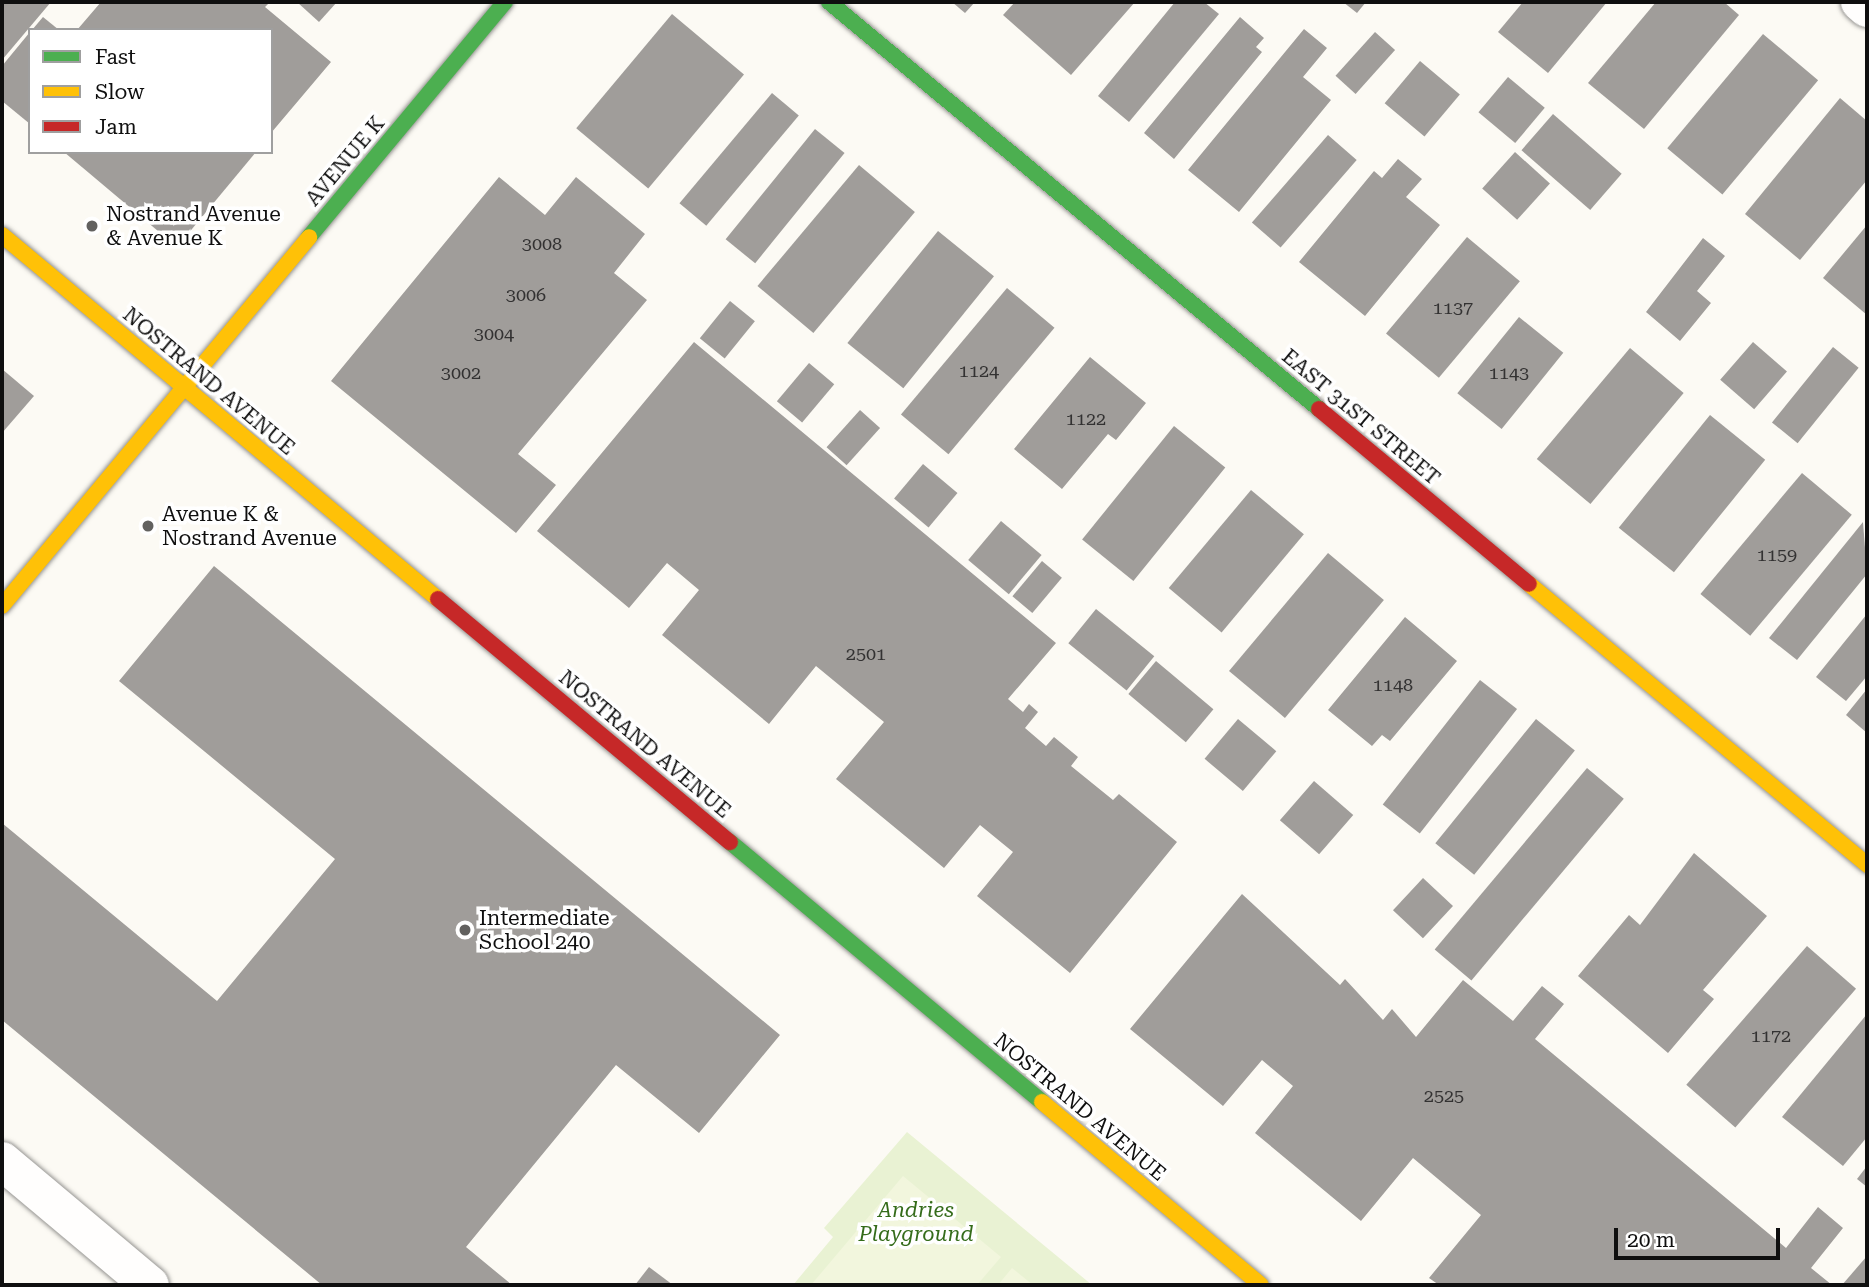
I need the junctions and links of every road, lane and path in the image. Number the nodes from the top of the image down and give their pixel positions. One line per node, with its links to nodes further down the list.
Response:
1 (505, 2): 6 (street, AVENUE K)
2 (829, 2): 8 (street, EAST 31ST STREET)
3 (1860, 2): 4 (street)
4 (1867, 8)
5 (2, 235): 6 (street, NOSTRAND AVENUE)
6 (184, 387): 7 (street, AVENUE K); 11 (street, NOSTRAND AVENUE)
7 (2, 606)
8 (1867, 865)
9 (2, 1161): 10 (street)
10 (150, 1285)
11 (1261, 1285)

